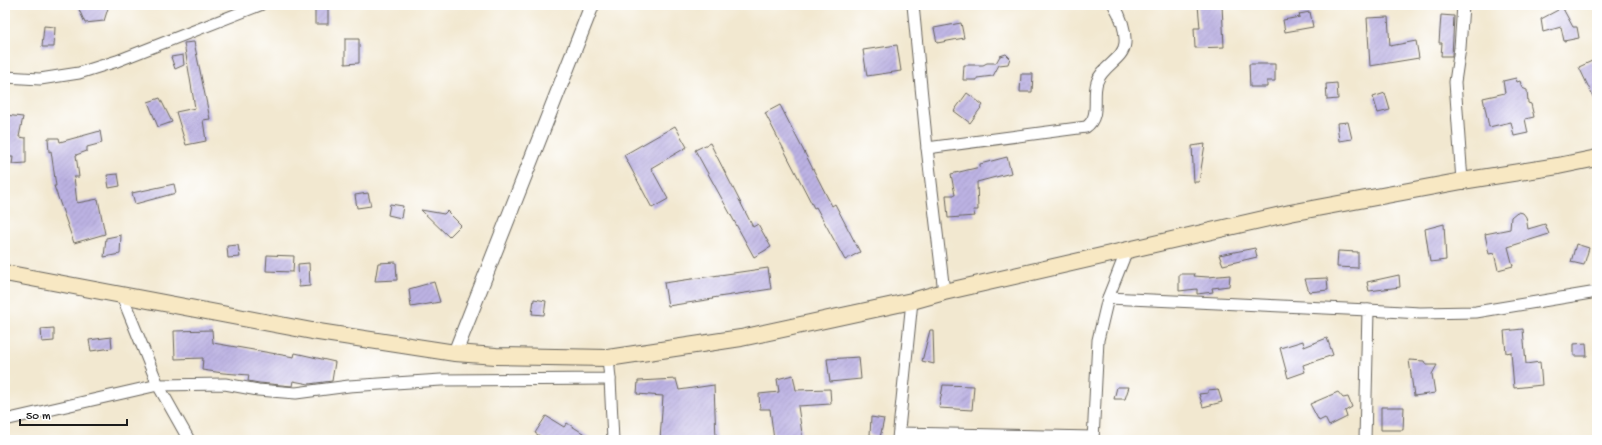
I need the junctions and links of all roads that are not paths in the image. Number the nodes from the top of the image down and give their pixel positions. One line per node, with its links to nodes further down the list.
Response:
1 (260, 5): 6 (street)
2 (592, 5): 18 (street)
3 (913, 5): 7 (street)
4 (1114, 5): 7 (street)
5 (1463, 5): 9 (street)
6 (5, 77)
7 (926, 148): 12 (street)
8 (1597, 158): 9 (main road)
9 (1462, 181): 10 (main road)
10 (1127, 250): 12 (main road); 15 (street)
11 (5, 273): 14 (main road)
12 (944, 292): 16 (main road)
13 (1597, 292): 17 (street)
14 (122, 296): 18 (main road); 21 (street)
15 (1108, 298): 17 (street); 24 (street)
16 (912, 301): 19 (main road); 23 (street)
17 (1368, 310): 27 (street)
18 (455, 353): 19 (main road)
19 (608, 358): 20 (street)
20 (610, 378): 21 (street); 26 (street)
21 (158, 385): 22 (street); 25 (street)
22 (5, 420)
23 (898, 436): 24 (street)
24 (1093, 439)
25 (189, 440)
26 (613, 440)
27 (1365, 440)

